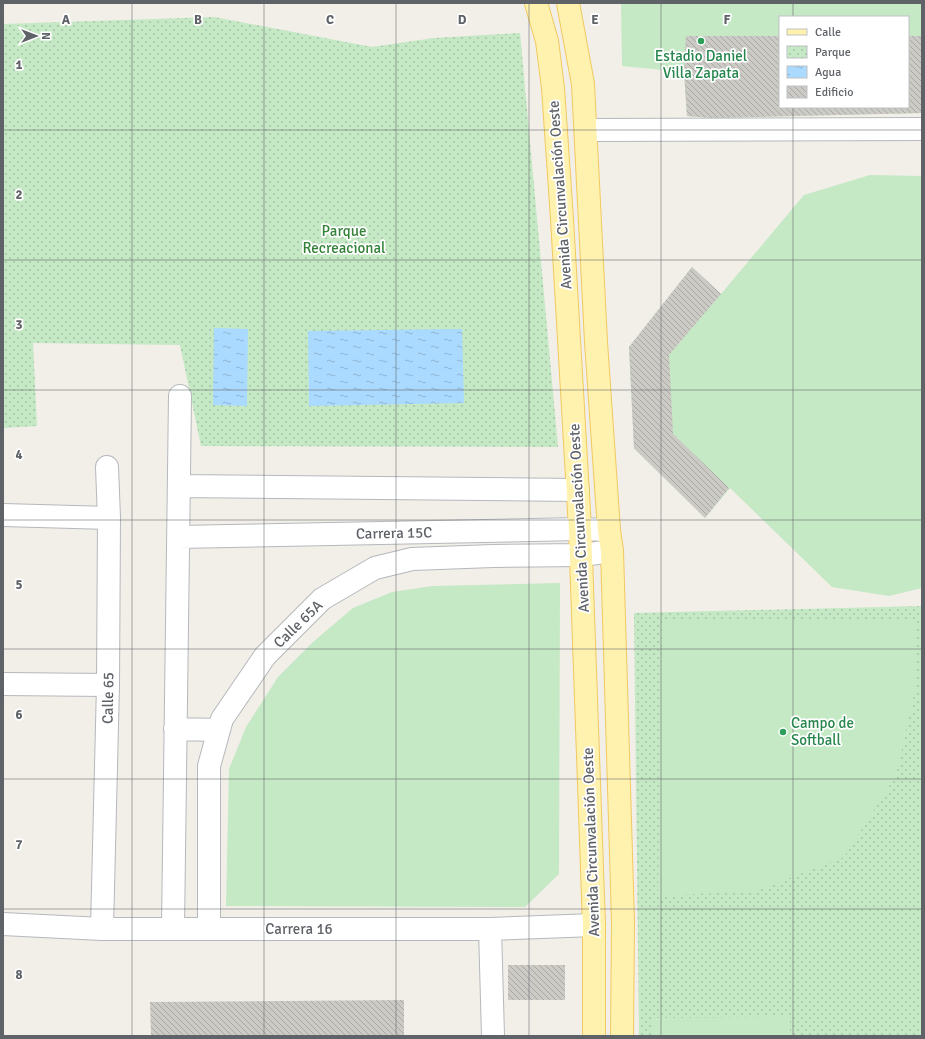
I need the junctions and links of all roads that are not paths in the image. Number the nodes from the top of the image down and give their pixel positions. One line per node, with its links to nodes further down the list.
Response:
1 (536, 3): 8 (main road, Avenida Circunvalación Oeste)
2 (568, 3): 4 (main road, Avenida Circunvalación Oeste)
3 (922, 129): 4 (street)
4 (586, 130): 13 (main road, Avenida Circunvalación Oeste)
5 (180, 396): 7 (street)
6 (107, 467): 10 (street, Calle 65)
7 (179, 486): 8 (street); 12 (street)
8 (578, 490): 11 (main road, Avenida Circunvalación Oeste)
9 (3, 515): 10 (street)
10 (110, 518): 16 (street, Calle 65)
11 (580, 529): 12 (street, Carrera 15C); 13 (street, Carrera 15C); 14 (main road, Avenida Circunvalación Oeste)
12 (178, 537): 17 (street)
13 (611, 540): 14 (street, Calle 65A); 27 (main road, Avenida Circunvalación Oeste)
14 (582, 555): 18 (street, Calle 65A); 20 (main road, Avenida Circunvalación Oeste)
15 (3, 684): 16 (street)
16 (108, 685): 21 (street, Calle 65)
17 (176, 729): 18 (street); 22 (street)
18 (219, 730): 23 (street, Calle 65A)
19 (3, 924): 21 (street, Carrera 16)
20 (594, 925): 24 (street, Carrera 16); 26 (main road, Avenida Circunvalación Oeste)
21 (102, 929): 22 (street, Carrera 16)
22 (173, 929): 23 (street, Carrera 16)
23 (209, 929): 24 (street, Carrera 16)
24 (490, 929): 25 (street)
25 (493, 1036)
26 (594, 1036)
27 (622, 1036)

